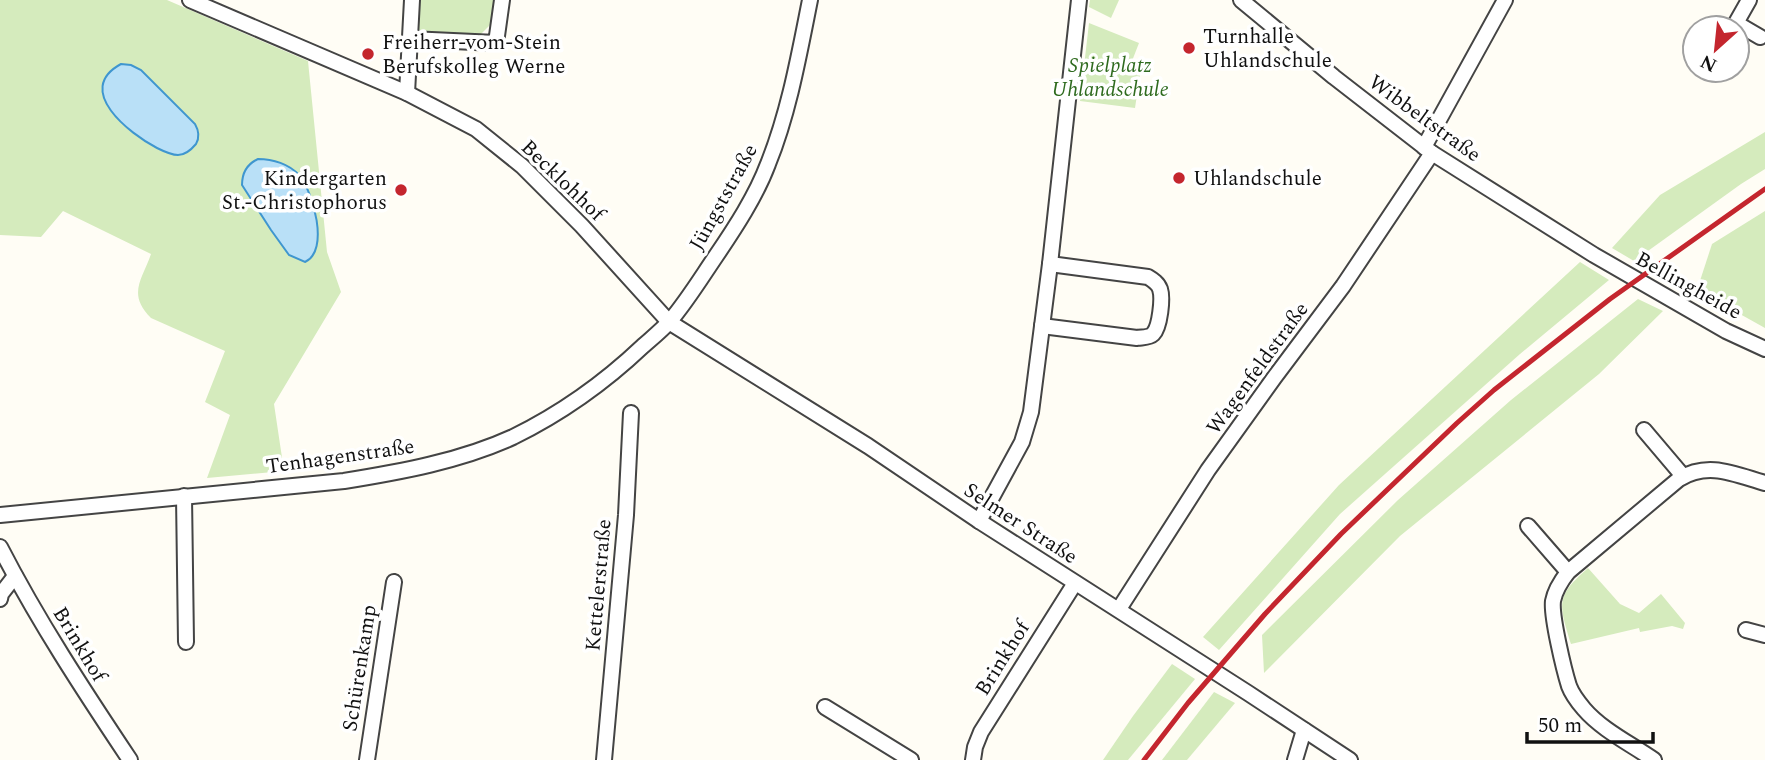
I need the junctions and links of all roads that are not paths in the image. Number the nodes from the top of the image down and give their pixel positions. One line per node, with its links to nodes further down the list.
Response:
1 (190, 0): 11 (street, Becklohhof)
2 (412, 0): 10 (street)
3 (502, 0): 10 (street)
4 (810, 0): 15 (street, Jüngststraße)
5 (1079, 0): 14 (street)
6 (1241, 0): 12 (street, Wibbeltstraße)
7 (1505, 0): 12 (street, Wagenfeldstraße)
8 (1749, 0): 9 (street)
9 (1760, 37)
10 (410, 39): 11 (street)
11 (407, 93): 15 (street, Becklohhof)
12 (1428, 150): 13 (street, Wibbeltstraße); 32 (street, Wagenfeldstraße)
13 (1594, 255): 17 (street, Bellingheide)
14 (1050, 264): 16 (street); 16 (street)
15 (669, 322): 22 (street, Tenhagenstraße); 24 (street, Selmer Straße)
16 (1042, 326): 24 (street)
17 (1765, 349)
18 (631, 413): 40 (street, Kettelerstraße)
19 (1644, 429): 20 (street)
20 (1683, 476): 21 (street); 27 (street)
21 (1765, 483)
22 (184, 496): 23 (street, Tenhagenstraße); 35 (street)
23 (0, 515)
24 (979, 521): 30 (street, Selmer Straße)
25 (1528, 526): 27 (street)
26 (0, 547): 28 (street, Brinkhof)
27 (1567, 572): 45 (street)
28 (15, 576): 31 (street); 38 (street, Brinkhof)
29 (394, 582): 39 (street, Schürenkamp)
30 (1075, 583): 32 (street, Selmer Straße); 42 (street, Brinkhof)
31 (0, 599)
32 (1119, 609): 37 (street, Selmer Straße)
33 (1746, 630): 34 (street)
34 (1765, 635)
35 (186, 642)
36 (825, 707): 41 (street)
37 (1304, 730): 43 (street); 44 (street, Selmer Straße)
38 (130, 760)
39 (367, 760)
40 (604, 760)
41 (911, 760)
42 (973, 760)
43 (1295, 760)
44 (1350, 760)
45 (1654, 760)

